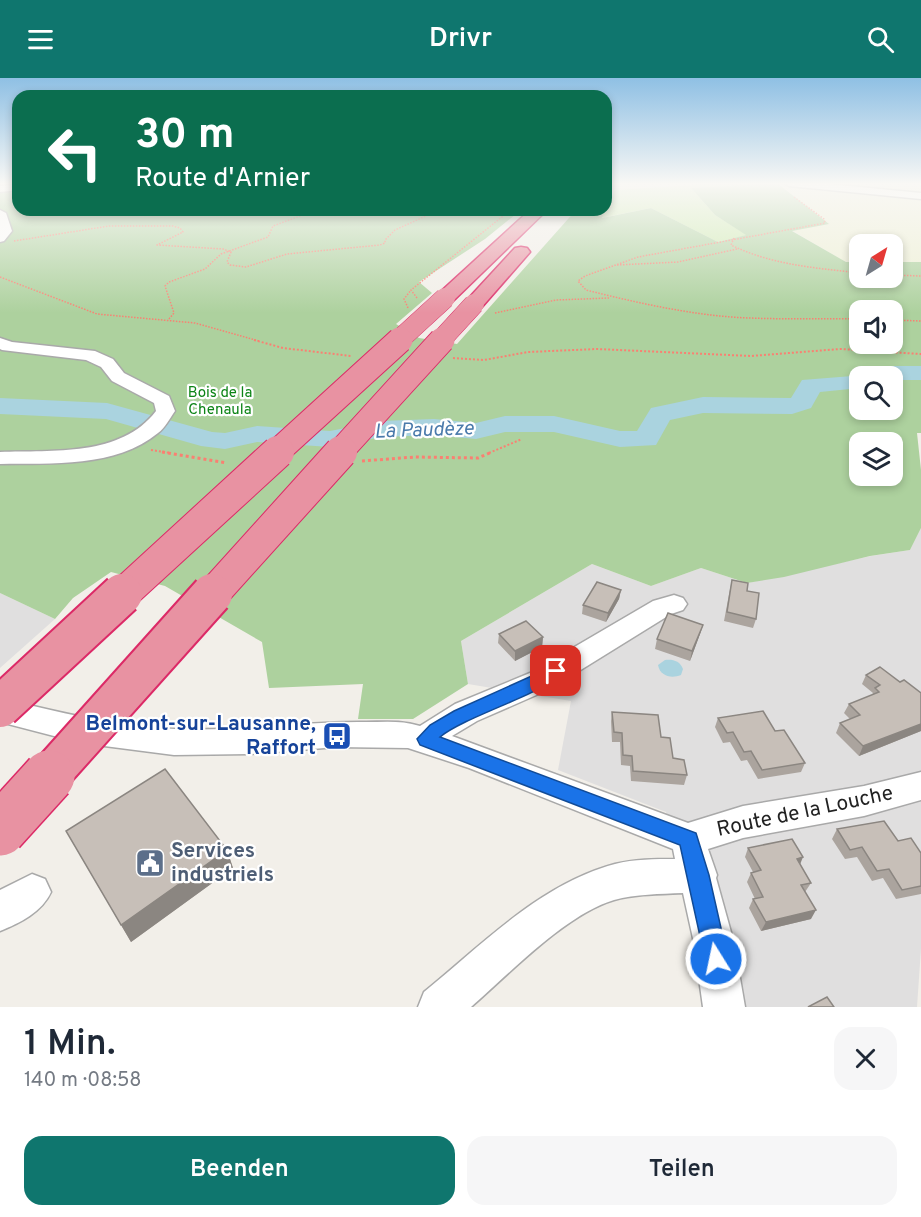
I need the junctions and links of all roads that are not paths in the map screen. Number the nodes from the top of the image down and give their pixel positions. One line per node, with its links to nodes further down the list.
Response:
1 (534, 226): 3 (highway)
2 (534, 226): 3 (highway)
3 (459, 304): 7 (highway, bridge); 10 (highway, bridge)
4 (0, 343): 5 (street)
5 (0, 458)
6 (674, 604): 8 (street)
7 (0, 709): 8 (street)
8 (426, 739): 11 (street)
9 (921, 786): 11 (street, Route de la Louche)
10 (0, 830)
11 (693, 857): 14 (street, Route de la Louche); 15 (street)
12 (32, 891): 13 (street)
13 (0, 912)
14 (439, 1007)
15 (724, 1007)

